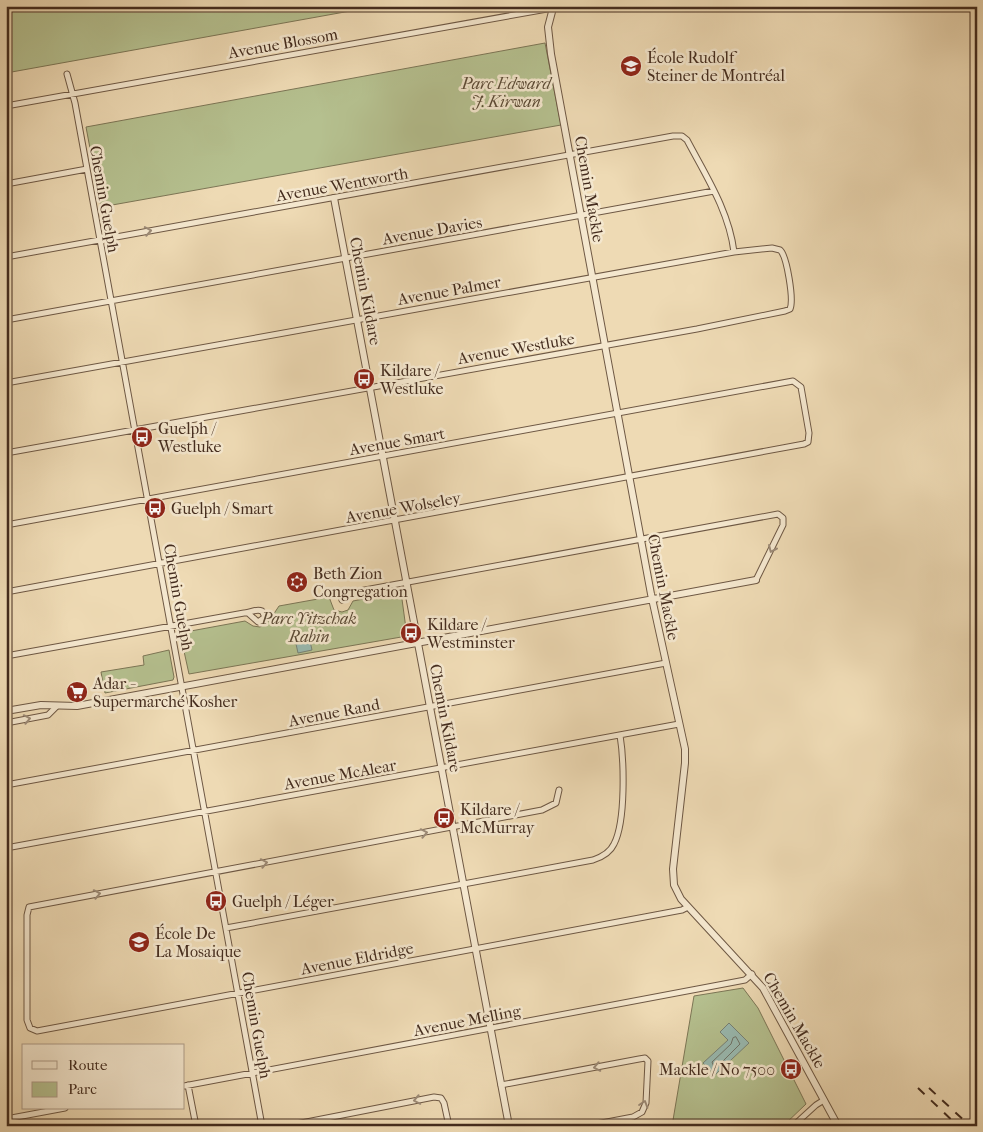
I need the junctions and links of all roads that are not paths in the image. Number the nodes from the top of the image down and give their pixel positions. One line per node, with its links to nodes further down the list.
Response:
1 (564, 6): 2 (street, Avenue Blossom)
2 (553, 7): 4 (street, Avenue Blossom); 6 (street, Chemin Mackle)
3 (66, 74): 4 (street, Chemin Guelph)
4 (72, 94): 5 (street, Avenue Blossom); 7 (street, Chemin Guelph)
5 (6, 106)
6 (570, 155): 9 (street, Avenue Wentworth); 10 (street, Avenue Wentworth); 11 (street, Chemin Mackle)
7 (87, 169): 8 (street); 12 (street, Chemin Guelph)
8 (6, 184)
9 (714, 191): 11 (street, Avenue Davies); 13 (street)
10 (334, 198): 12 (street, Avenue Wentworth, one-way to 10); 15 (street, Chemin Kildare)
11 (580, 216): 15 (street, Avenue Davies); 17 (street, Chemin Mackle)
12 (100, 240): 14 (street, Avenue Wentworth); 18 (street, Chemin Guelph)
13 (734, 252): 16 (street, Avenue Palmer); 17 (street, Avenue Palmer)
14 (6, 257)
15 (346, 259): 18 (street, Avenue Davies); 20 (street, Chemin Kildare)
16 (788, 276): 21 (street, Avenue Westluke)
17 (592, 277): 20 (street, Avenue Palmer); 21 (street, Chemin Mackle)
18 (112, 301): 19 (street, Avenue Davies); 22 (street, Chemin Guelph)
19 (6, 320)
20 (357, 320): 22 (street, Avenue Palmer); 24 (street, Chemin Kildare)
21 (605, 344): 24 (street, Avenue Westluke); 25 (street, Chemin Mackle)
22 (122, 362): 23 (street, Avenue Palmer); 26 (street, Chemin Guelph)
23 (6, 383)
24 (370, 387): 26 (street, Avenue Westluke); 29 (street, Chemin Kildare)
25 (617, 414): 27 (street, Avenue Smart); 29 (street, Avenue Smart); 30 (street, Chemin Mackle)
26 (135, 430): 28 (street, Avenue Westluke); 31 (street, Chemin Guelph)
27 (804, 444): 30 (street, Avenue Wolseley)
28 (6, 453)
29 (383, 456): 31 (street, Avenue Smart); 32 (street, Chemin Kildare)
30 (629, 478): 32 (street, Avenue Wolseley); 34 (street, Chemin Mackle)
31 (148, 499): 33 (street, Avenue Smart); 35 (street, Chemin Guelph)
32 (394, 521): 35 (street, Avenue Wolseley); 37 (street, Chemin Kildare)
33 (6, 525)
34 (641, 539): 36 (street, one-way to 36); 37 (street); 40 (street, Chemin Mackle)
35 (160, 564): 38 (street, Avenue Wolseley); 42 (street, Chemin Guelph)
36 (756, 580): 40 (street)
37 (407, 582): 39 (street); 43 (street, Chemin Kildare)
38 (6, 592)
39 (342, 600)
40 (652, 600): 43 (street); 45 (street, Chemin Mackle)
41 (249, 614): 42 (street)
42 (171, 626): 44 (street); 46 (street, Chemin Guelph)
43 (418, 644): 46 (street); 48 (street, Chemin Kildare)
44 (6, 656)
45 (666, 663): 48 (street, Avenue Rand); 51 (street, Chemin Mackle)
46 (182, 687): 47 (street); 53 (street, Chemin Guelph)
47 (57, 706): 49 (street); 50 (street, one-way to 47)
48 (430, 707): 53 (street, Avenue Rand); 54 (street, Chemin Kildare)
49 (6, 711)
50 (6, 723)
51 (679, 724): 52 (street, Avenue McAlear); 62 (street, Chemin Mackle)
52 (620, 735): 54 (street, Avenue McAlear); 61 (street)
53 (194, 751): 55 (street, Avenue Rand); 57 (street, Chemin Guelph)
54 (441, 768): 57 (street, Avenue McAlear); 58 (street, Chemin Kildare)
55 (6, 785)
56 (559, 790): 58 (street)
57 (205, 812): 59 (street, Avenue McAlear); 60 (street, Chemin Guelph)
58 (452, 827): 60 (street, one-way to 58); 61 (street, Chemin Kildare)
59 (6, 848)
60 (216, 872): 63 (street, Chemin Guelph); 66 (street, Avenue Eldridge, one-way to 60)
61 (463, 884): 63 (street); 64 (street, Chemin Kildare)
62 (688, 907): 64 (street, Avenue Eldridge); 65 (street, Chemin Mackle)
63 (226, 928): 66 (street, Chemin Guelph)
64 (475, 949): 66 (street, Avenue Eldridge); 67 (street, Chemin Kildare)
65 (753, 974): 67 (street, Avenue Melling); 71 (street, Chemin Mackle)
66 (238, 993): 68 (street, Chemin Guelph)
67 (490, 1028): 68 (street, Avenue Melling); 70 (street, Chemin Kildare)
68 (253, 1074): 69 (street, Avenue Melling); 76 (street, Chemin Guelph)
69 (186, 1085): 75 (street)
70 (501, 1085): 78 (street, Chemin Kildare); 79 (street, one-way to 70)
71 (824, 1100): 80 (street); 81 (street, Chemin Mackle)
72 (54, 1110): 73 (street)
73 (6, 1119)
74 (449, 1124): 77 (street, one-way to 77)
75 (196, 1126)
76 (262, 1126)
77 (286, 1126)
78 (509, 1126)
79 (586, 1126)
80 (793, 1126)
81 (838, 1126)

